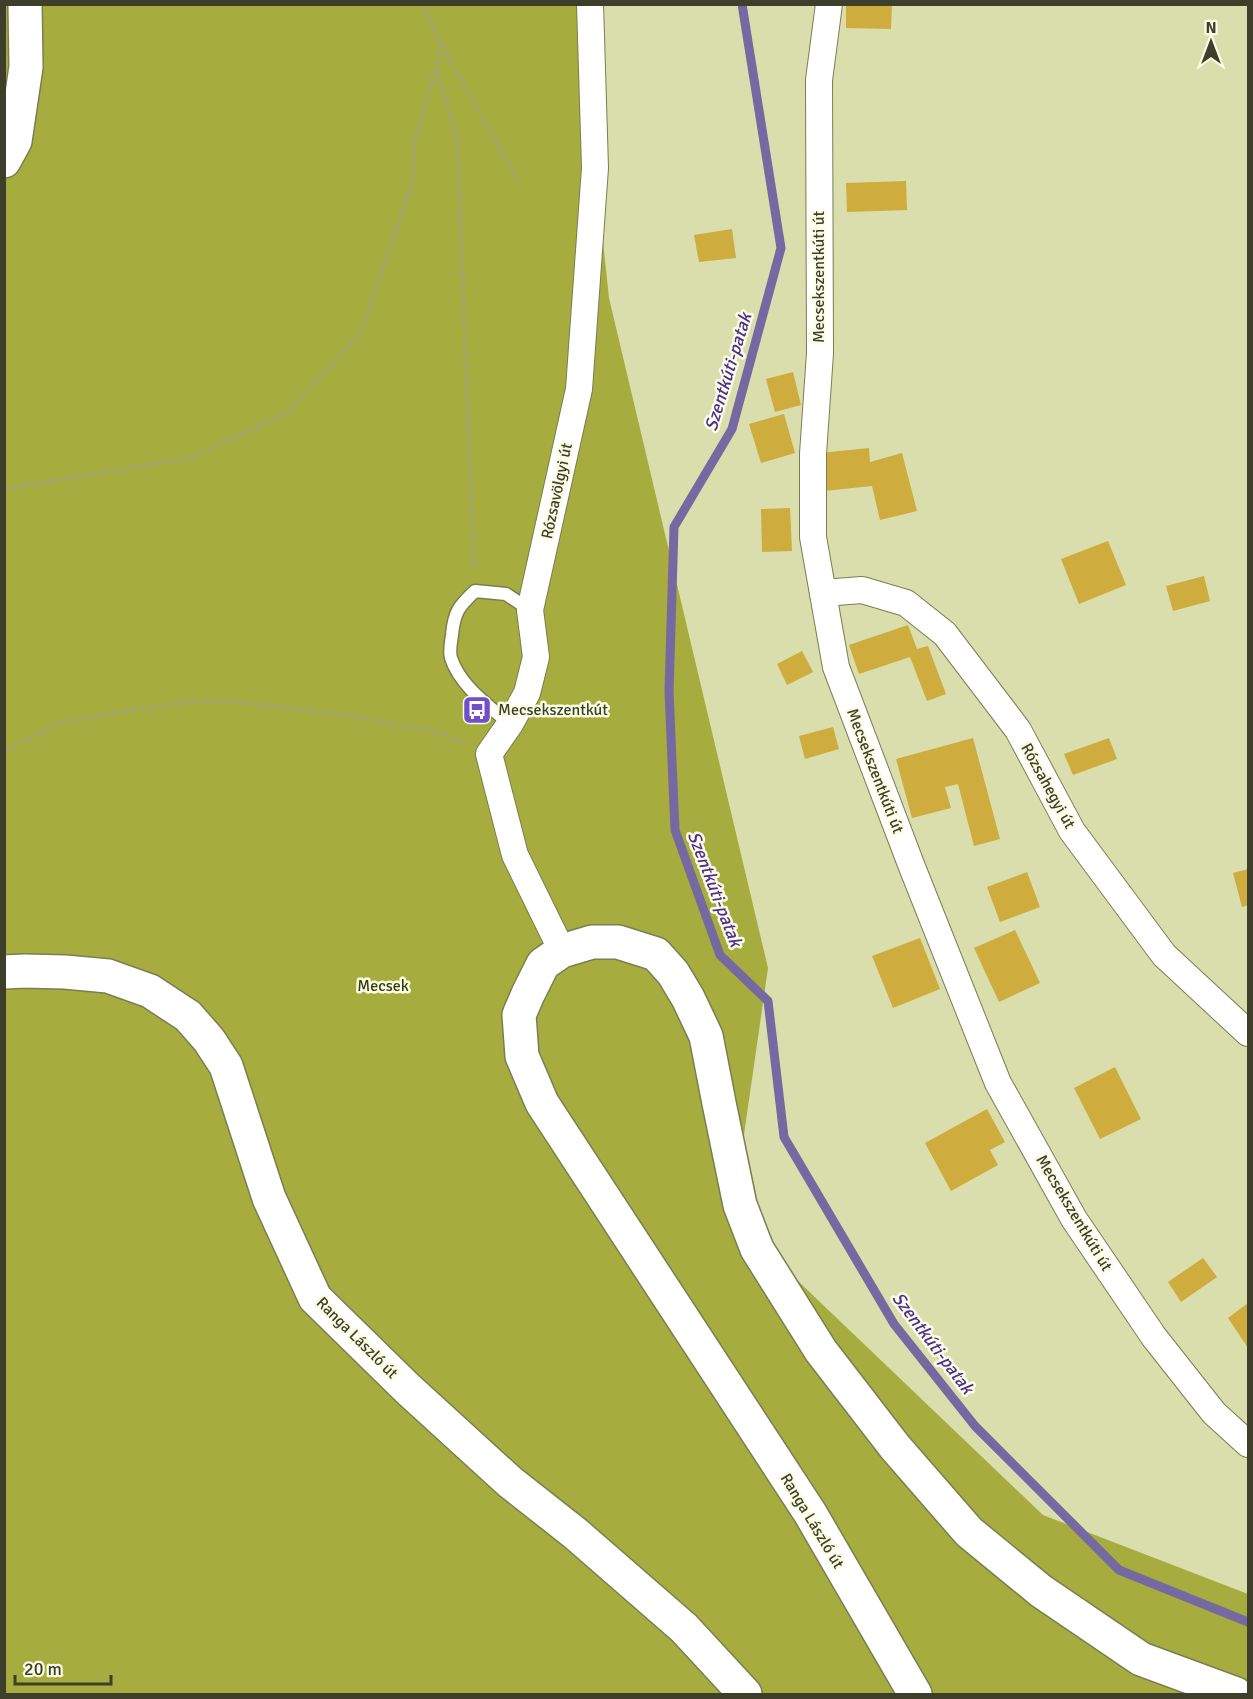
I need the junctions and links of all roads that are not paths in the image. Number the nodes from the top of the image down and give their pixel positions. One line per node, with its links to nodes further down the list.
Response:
1 (25, 4): 4 (main road)
2 (590, 4): 6 (street, Rózsavölgyi út)
3 (829, 4): 5 (street, Mecsekszentkúti út)
4 (4, 161)
5 (823, 593): 10 (street, Rózsahegyi út); 11 (street, Mecsekszentkúti út)
6 (531, 610): 7 (street, Rózsavölgyi út); 7 (lane)
7 (510, 724): 8 (street, Rózsavölgyi út)
8 (562, 951): 13 (main road, Ranga László út); 14 (main road)
9 (4, 972): 12 (main road, Ranga László út)
10 (1248, 1033)
11 (1248, 1444)
12 (745, 1695)
13 (915, 1695)
14 (1236, 1695)

